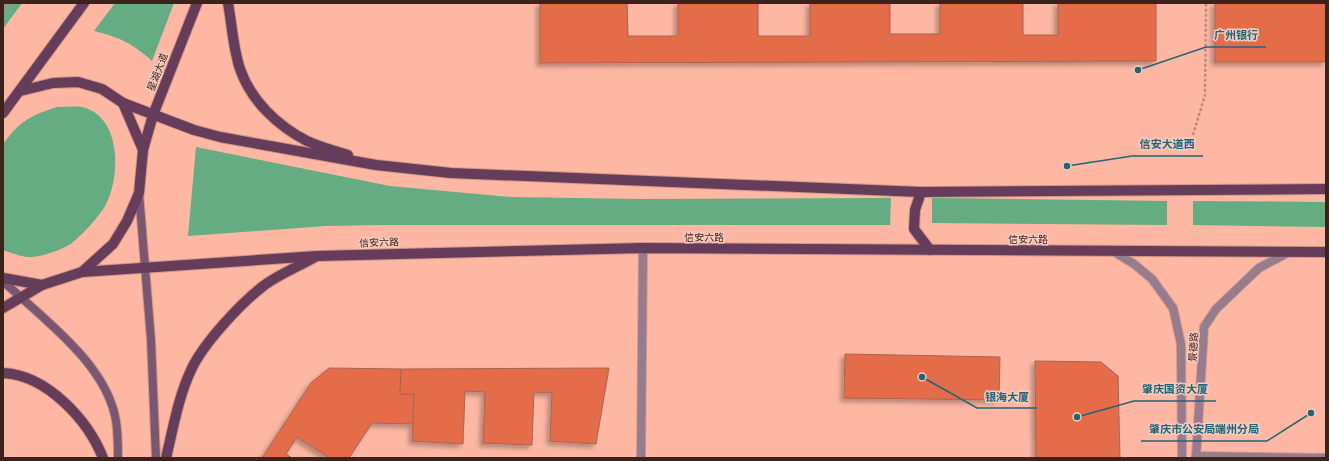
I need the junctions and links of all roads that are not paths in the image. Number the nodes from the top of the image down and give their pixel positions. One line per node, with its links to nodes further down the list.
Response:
1 (84, 3): 4 (main road)
2 (197, 3): 7 (main road, 星湖大道)
3 (228, 3): 9 (main road)
4 (20, 91): 5 (main road); 6 (main road)
5 (122, 103): 7 (main road); 8 (main road)
6 (3, 113)
7 (153, 115): 8 (main road, 星湖大道); 9 (main road)
8 (143, 150): 12 (main road, 星湖大道)
9 (376, 165): 11 (main road)
10 (1326, 189): 11 (main road)
11 (921, 192): 14 (main road)
12 (139, 193): 19 (main road); 20 (main road, 星湖大道)
13 (643, 248): 14 (main road, 信安六路); 18 (main road, 信安六路); 32 (street)
14 (930, 250): 15 (main road, 信安六路)
15 (1113, 251): 16 (main road, 信安六路); 33 (street, 景德路)
16 (1289, 252): 17 (main road, 信安六路); 27 (street, 景德路)
17 (1326, 252)
18 (317, 256): 19 (main road, 信安六路); 31 (main road)
19 (146, 268): 20 (main road, 信安六路); 30 (main road)
20 (82, 272): 23 (main road)
21 (3, 278): 23 (main road)
22 (3, 281): 24 (main road)
23 (42, 285): 24 (main road)
24 (20, 298): 25 (main road); 29 (main road)
25 (3, 308)
26 (3, 373): 28 (main road)
27 (1196, 457): 34 (street)
28 (103, 458)
29 (118, 458)
30 (156, 458)
31 (166, 458)
32 (641, 458)
33 (1182, 458)
34 (1326, 458)

